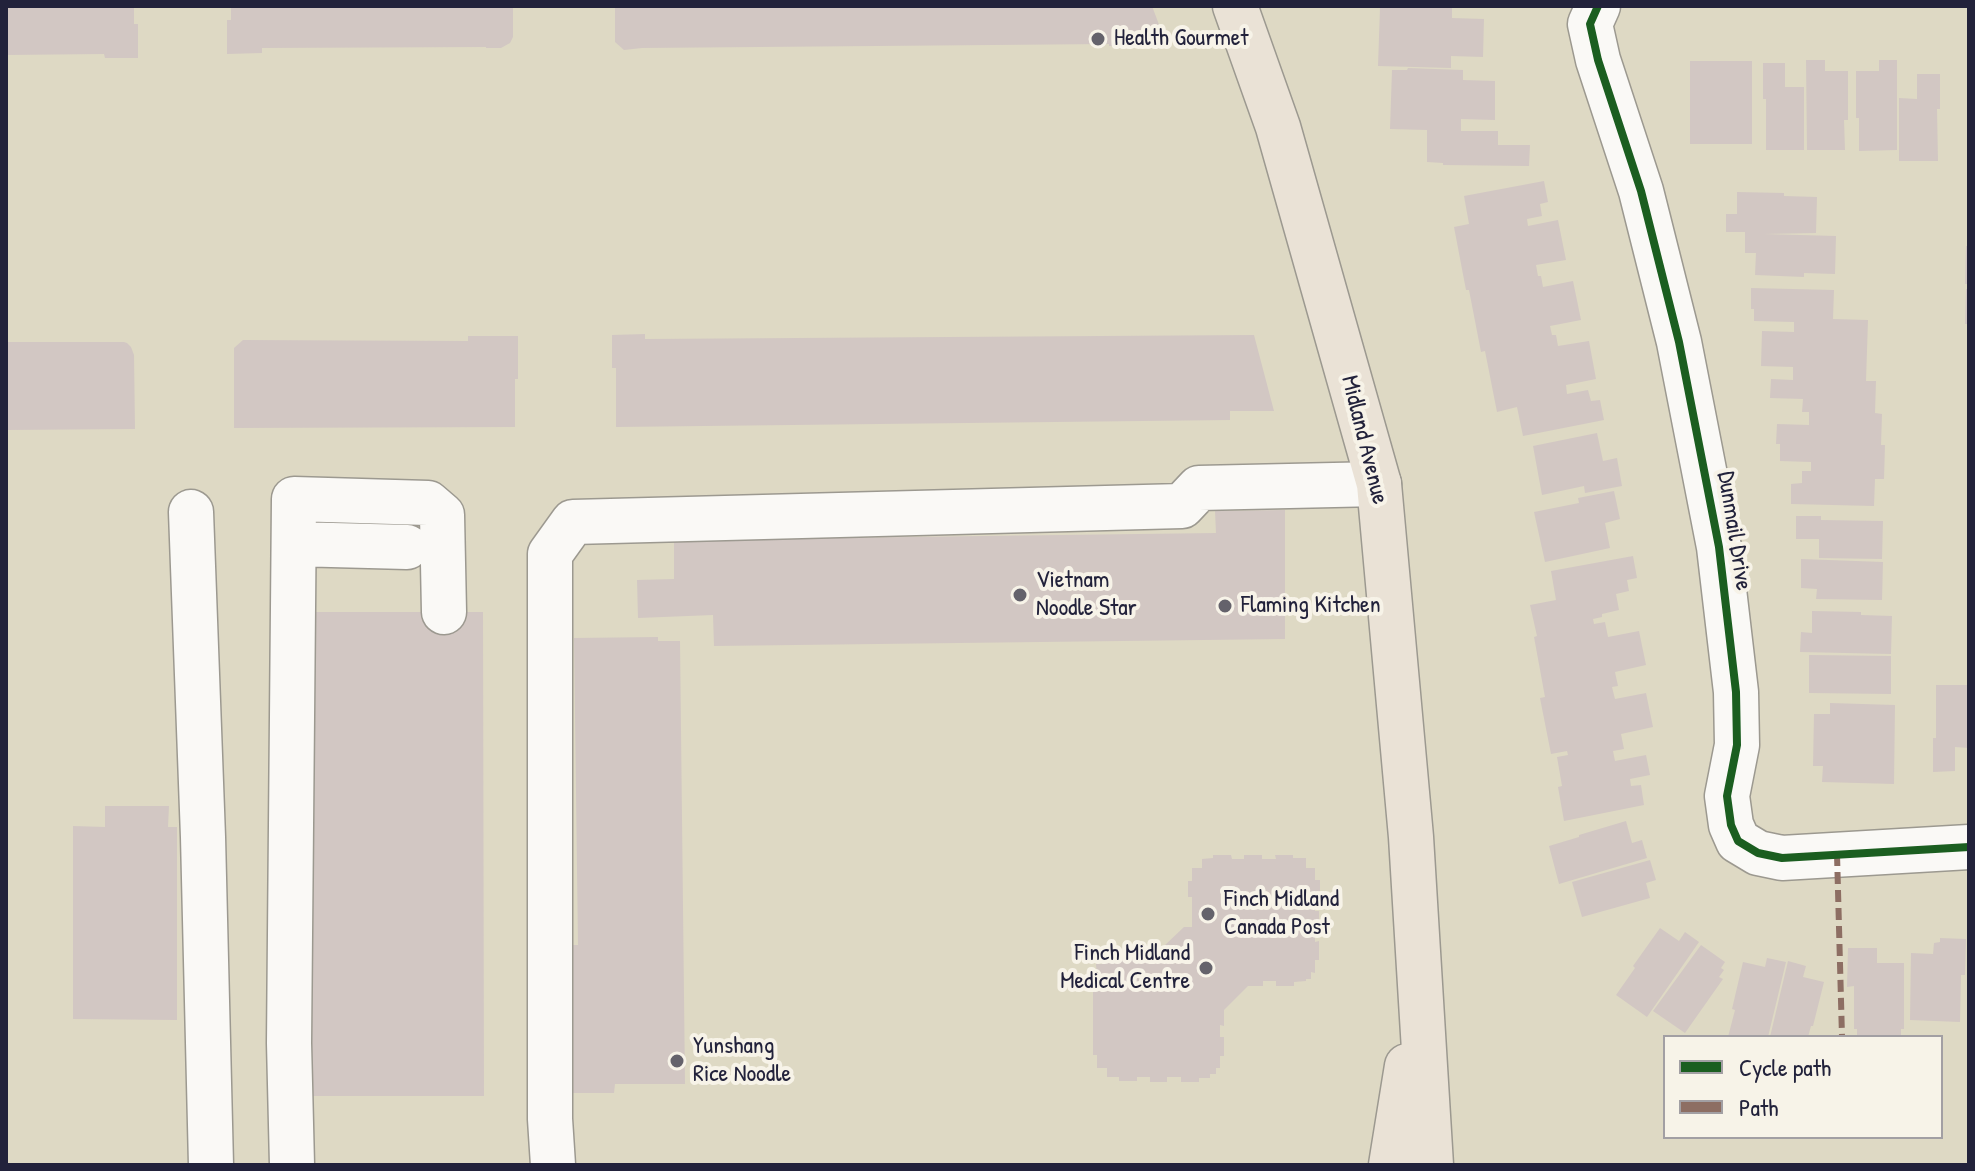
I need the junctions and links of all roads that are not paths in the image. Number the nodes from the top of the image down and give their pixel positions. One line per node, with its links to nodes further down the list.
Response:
1 (1235, 6): 3 (main road, Midland Avenue)
2 (1598, 6): 8 (street, Dunmail Drive)
3 (1379, 484): 9 (main road, Midland Avenue); 12 (street)
4 (191, 512): 10 (street)
5 (294, 544): 6 (street); 7 (street); 11 (street)
6 (407, 547)
7 (444, 612)
8 (1969, 847)
9 (1420, 985): 13 (main road, Midland Avenue); 14 (main road, Midland Avenue)
10 (211, 1165)
11 (292, 1165)
12 (553, 1165)
13 (1391, 1165)
14 (1431, 1165)

